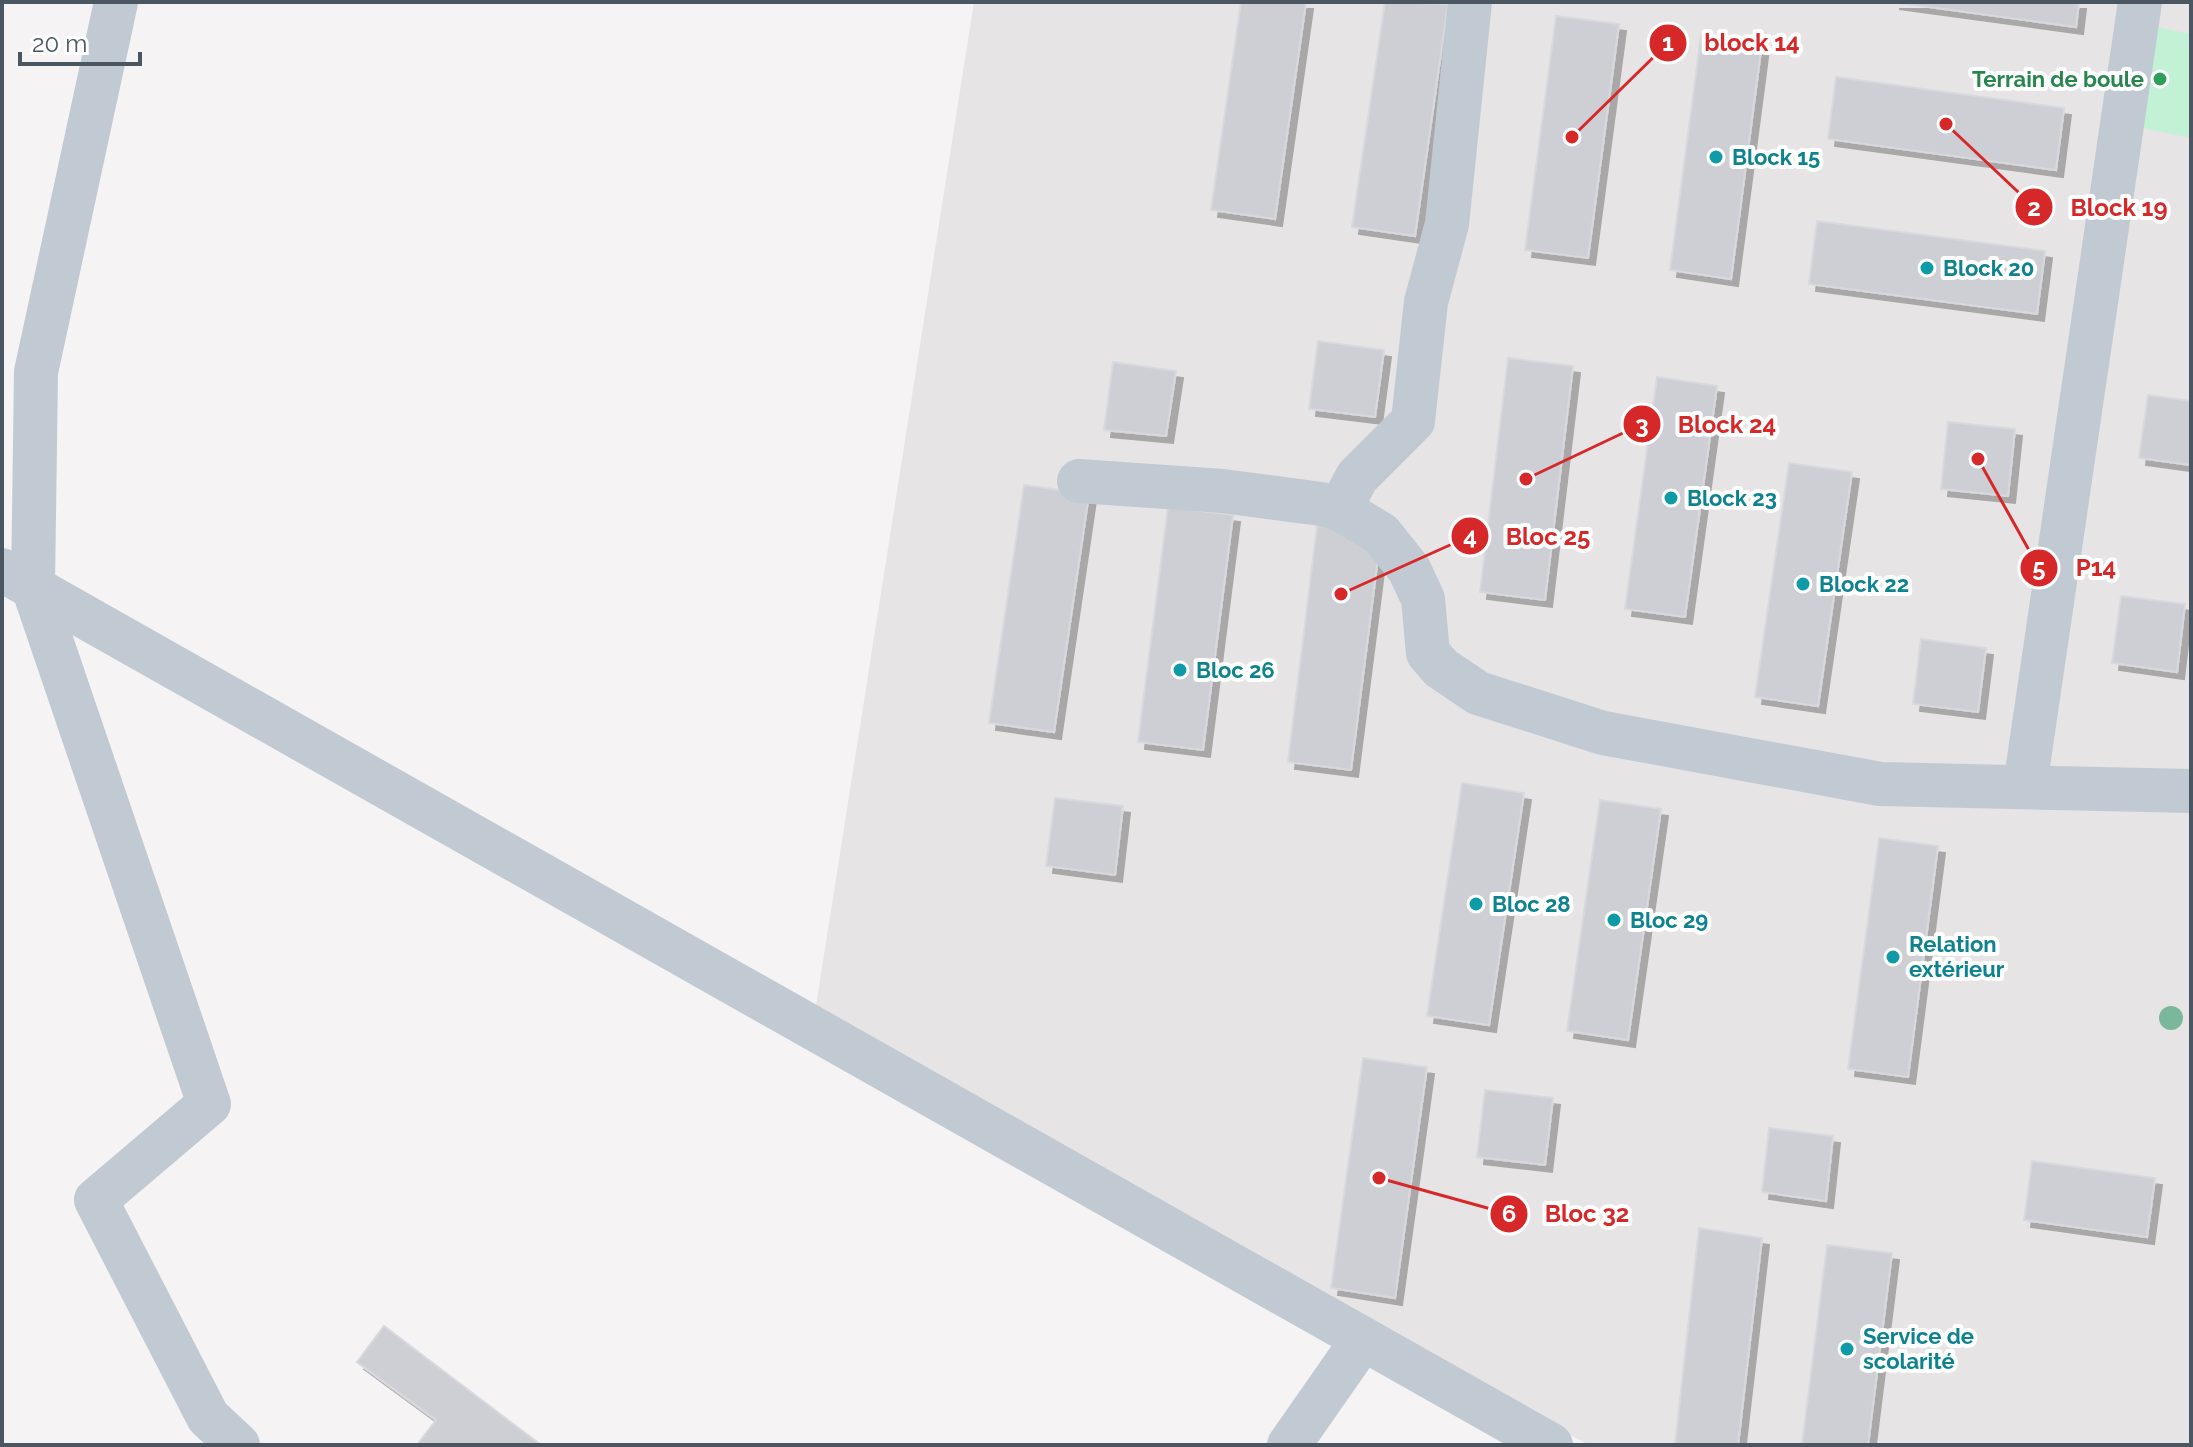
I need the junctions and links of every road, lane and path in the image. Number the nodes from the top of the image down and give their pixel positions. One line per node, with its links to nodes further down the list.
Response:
1 (116, 2): 6 (street)
2 (1470, 2): 5 (street)
3 (2140, 2): 7 (street)
4 (1079, 481): 5 (street)
5 (1340, 509): 7 (street)
6 (17, 578): 9 (street); 10 (street)
7 (2025, 786): 8 (street)
8 (2188, 788)
9 (1363, 1339): 11 (street); 12 (street)
10 (238, 1445)
11 (1289, 1445)
12 (1551, 1445)

